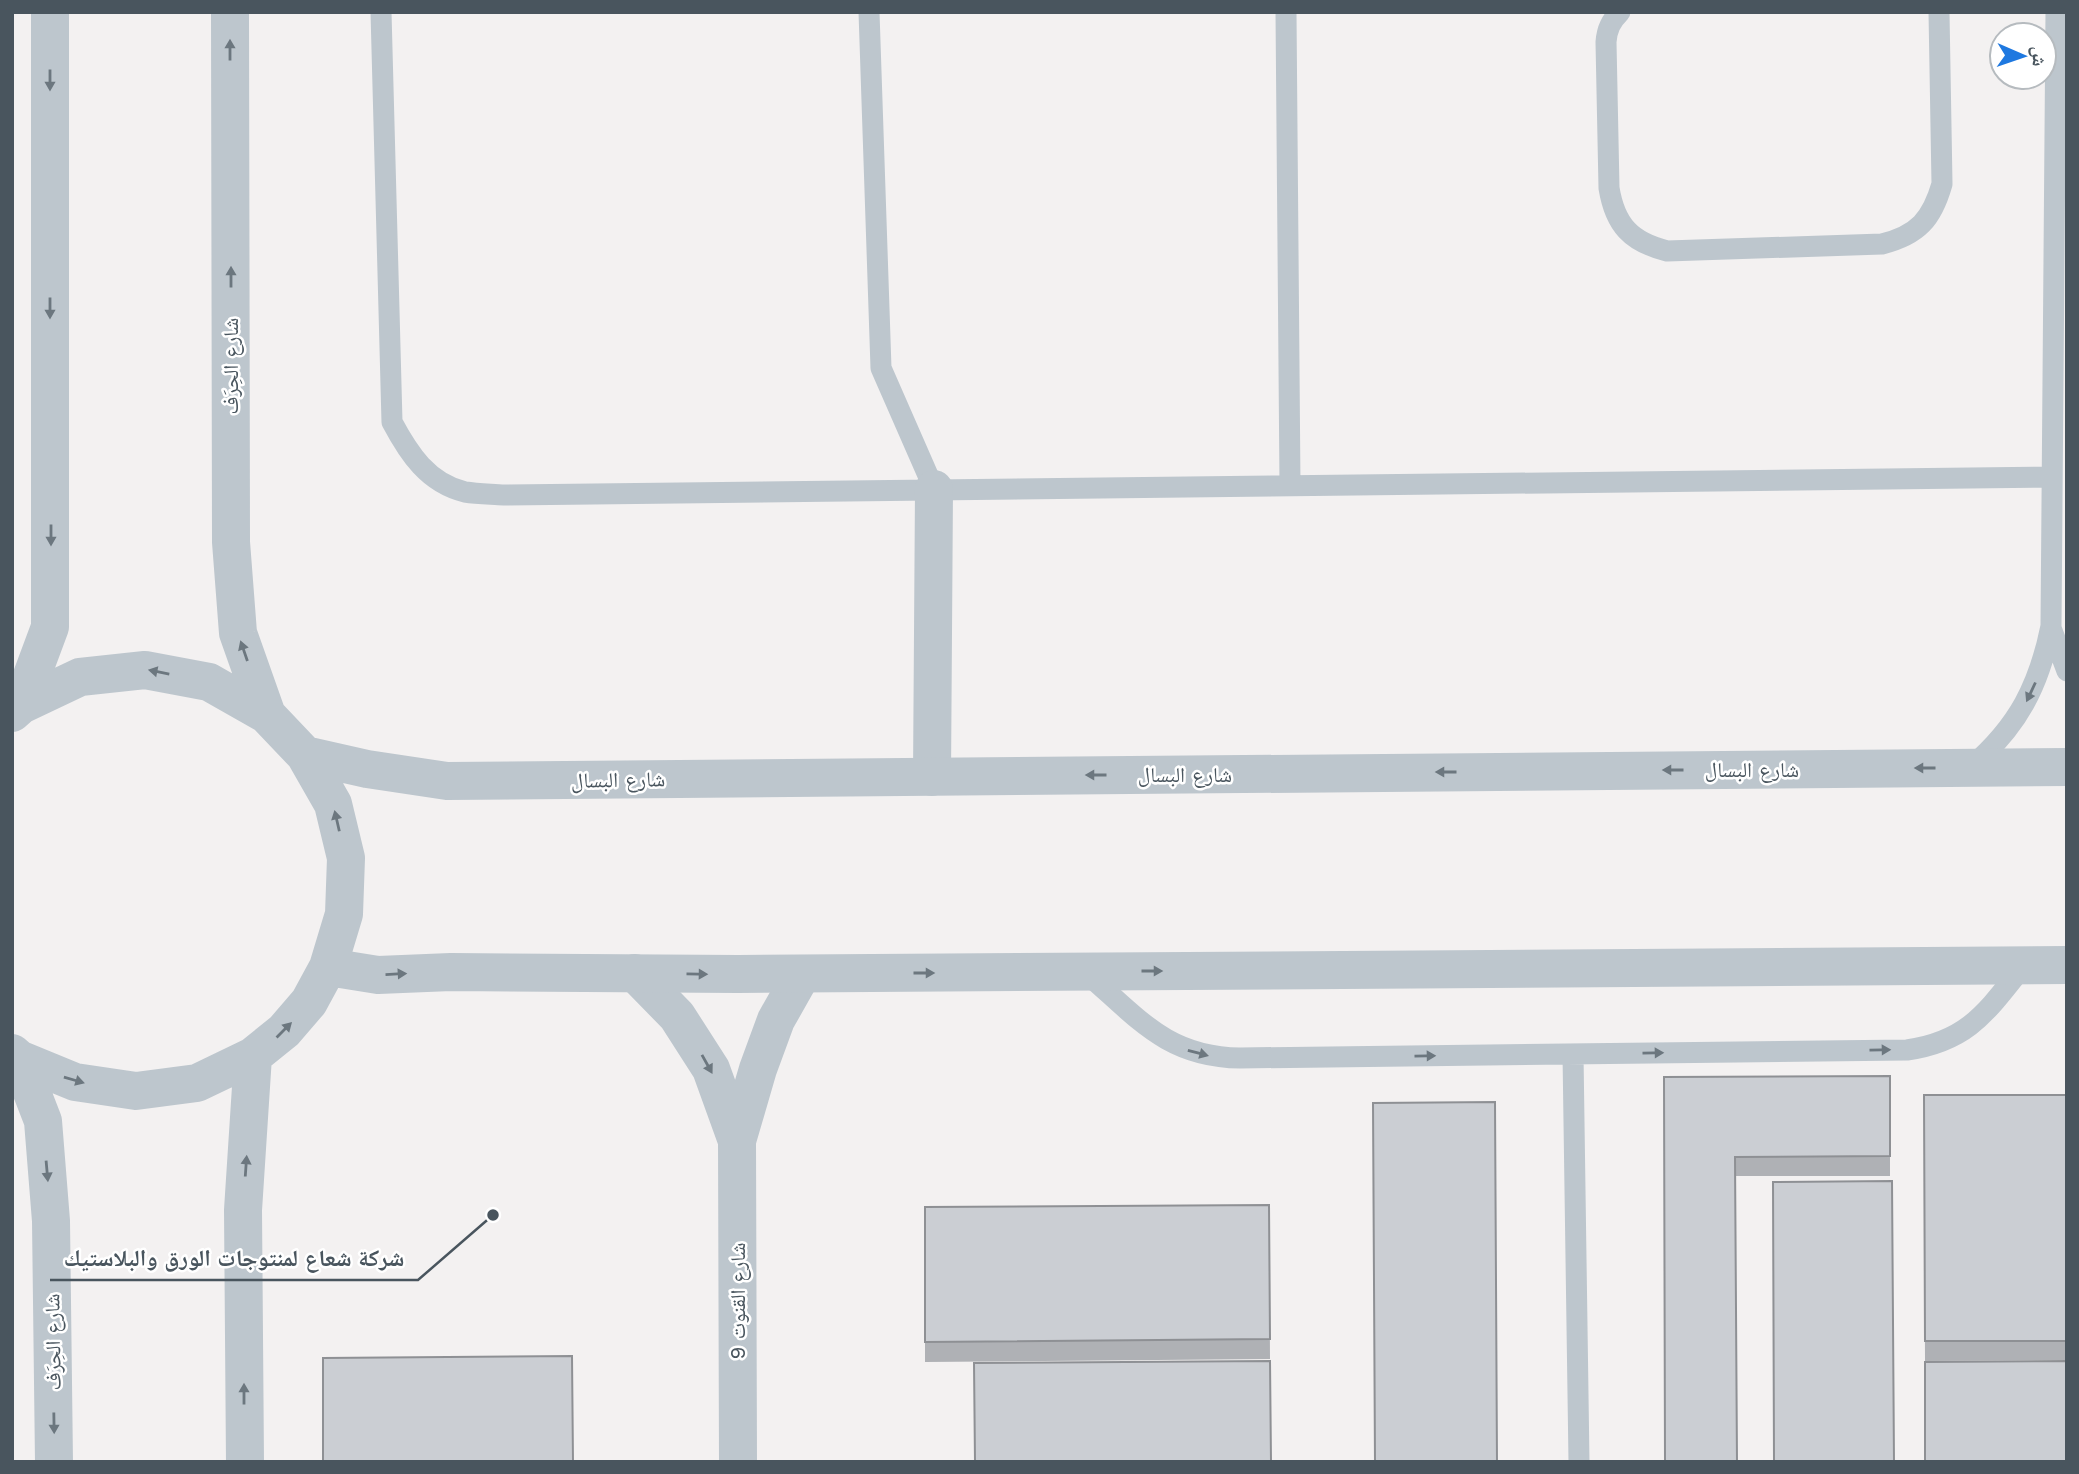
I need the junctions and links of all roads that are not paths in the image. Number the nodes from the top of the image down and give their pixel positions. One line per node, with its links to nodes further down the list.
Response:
1 (50, 12): 15 (street, one-way to 15)
2 (230, 12): 16 (street, شارع الحِرَف, one-way to 2)
3 (381, 12): 12 (lane)
4 (869, 12): 12 (lane)
5 (1286, 12): 11 (lane)
6 (1620, 12): 7 (lane)
7 (1939, 12)
8 (2056, 12): 9 (lane)
9 (2060, 280): 10 (lane)
10 (2052, 477): 11 (lane); 13 (lane)
11 (1290, 485): 12 (lane)
12 (934, 489): 20 (street)
13 (2051, 626): 14 (lane); 19 (lane, one-way to 19)
14 (2067, 671)
15 (17, 709): 16 (street, one-way to 15)
16 (267, 715): 17 (street)
17 (305, 755): 20 (street, شارع البسال); 23 (street, one-way to 17)
18 (2067, 767): 19 (street, شارع البسال)
19 (1970, 768): 20 (street, شارع البسال, one-way to 20)
20 (932, 777)
21 (2024, 965): 22 (street); 24 (street, one-way to 21); 27 (lane, one-way to 21)
22 (2067, 965)
23 (328, 967): 25 (street, one-way to 25); 29 (street, one-way to 23)
24 (1084, 972): 26 (street, one-way to 24); 27 (lane, one-way to 27)
25 (635, 973): 26 (street, one-way to 26); 30 (street, شارع القنوت 9, one-way to 30)
26 (802, 974): 30 (street, شارع القنوت 9)
27 (1573, 1054): 34 (lane)
28 (15, 1056): 29 (street, one-way to 29); 31 (street, شارع الحِرَف, one-way to 31)
29 (254, 1056): 32 (street, one-way to 29)
30 (737, 1141): 33 (street, شارع القنوت 9)
31 (54, 1462)
32 (245, 1462)
33 (738, 1462)
34 (1579, 1462)

